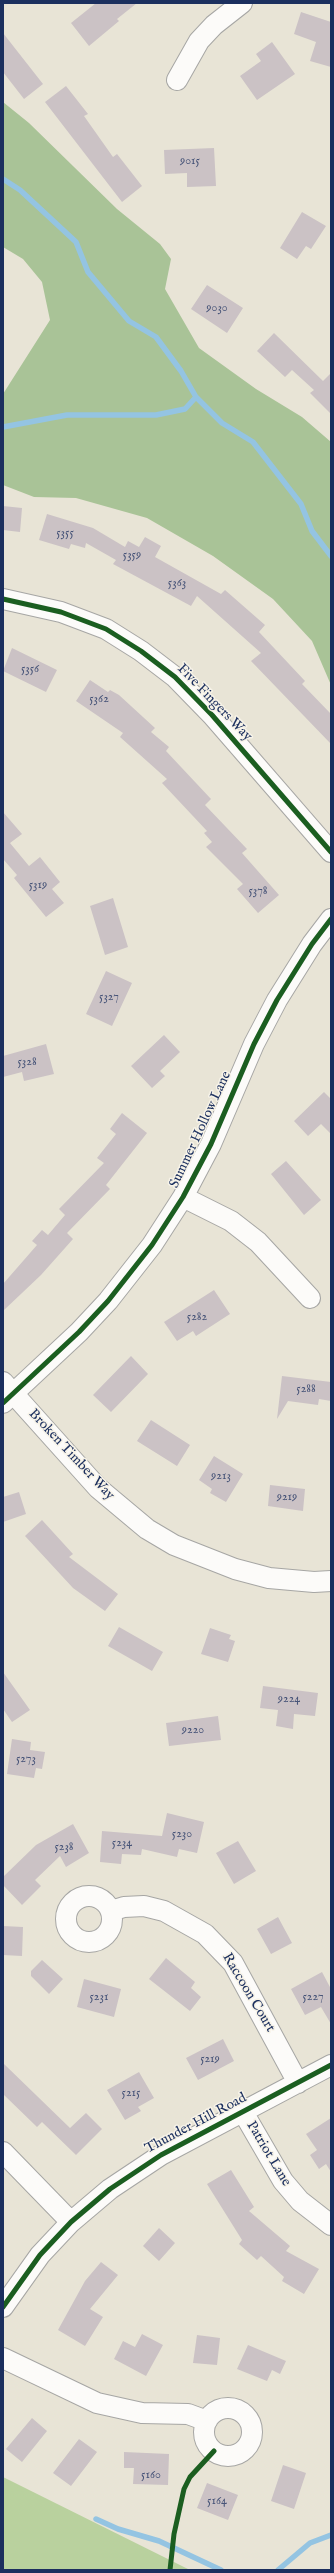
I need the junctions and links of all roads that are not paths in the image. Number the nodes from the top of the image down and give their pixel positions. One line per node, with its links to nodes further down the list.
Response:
1 (242, 3): 2 (street)
2 (177, 80)
3 (3, 599): 4 (street, Five Fingers Way)
4 (331, 852)
5 (331, 919): 6 (street, Summer Hollow Lane)
6 (183, 1197): 7 (street); 8 (street, Summer Hollow Lane)
7 (310, 1298)
8 (6, 1393): 9 (street, Broken Timber Way)
9 (331, 1581)
10 (111, 1911): 12 (street, Raccoon Court)
11 (331, 2065): 12 (street, Thunder Hill Road)
12 (298, 2083): 13 (street, Thunder Hill Road)
13 (244, 2112): 15 (street, Thunder Hill Road); 16 (street, Patriot Lane)
14 (3, 2152): 15 (street)
15 (71, 2222): 17 (street, Thunder Hill Road)
16 (331, 2226)
17 (3, 2306)
18 (3, 2358): 19 (street)
19 (207, 2420): 19 (street)

